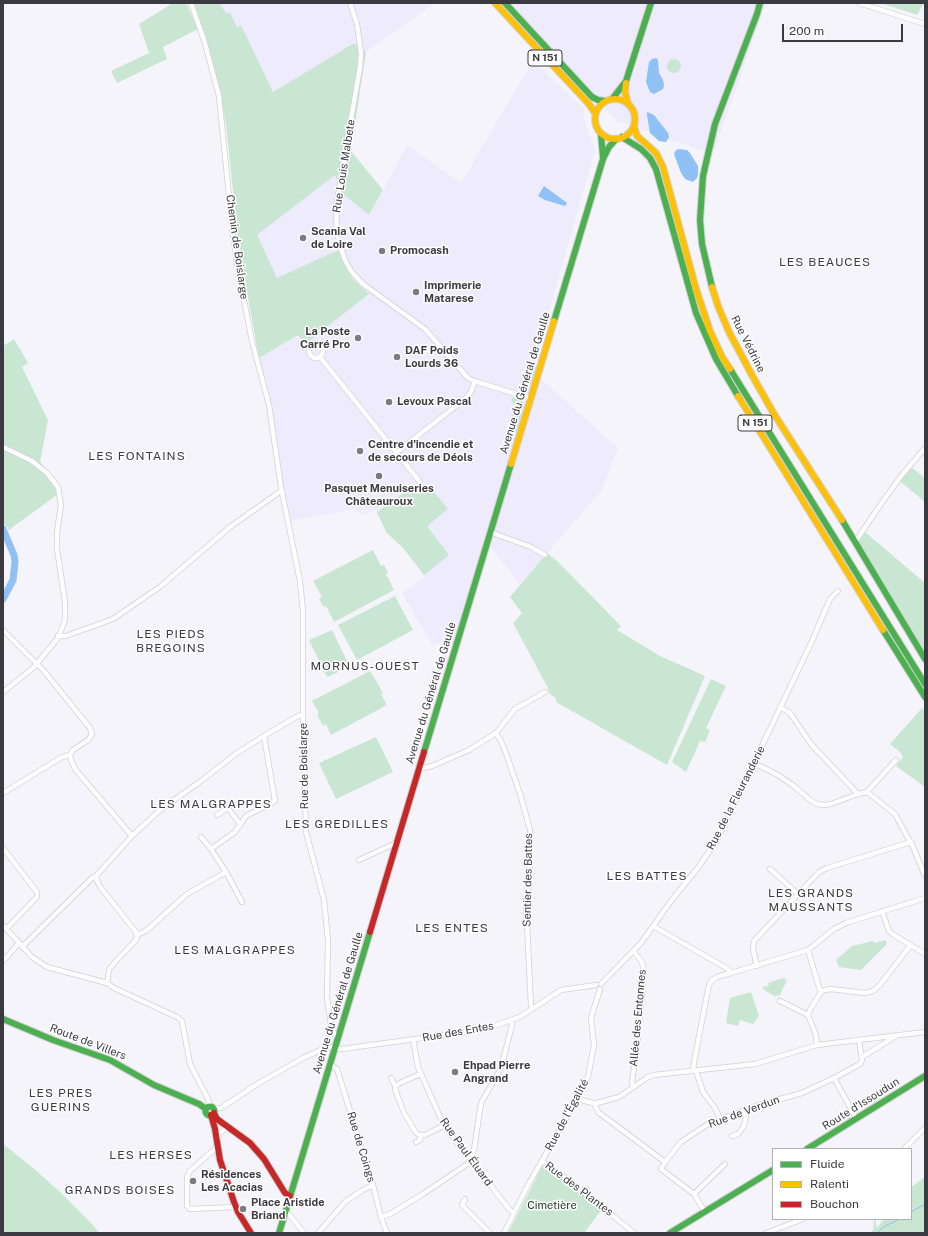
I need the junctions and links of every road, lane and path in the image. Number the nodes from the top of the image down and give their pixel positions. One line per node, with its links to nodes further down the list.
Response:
1 (191, 3): 25 (street, Chemin de Boislarge)
2 (350, 3): 19 (street, Rue Louis Malbete)
3 (495, 3): 13 (main road, N 151)
4 (505, 3): 11 (main road, N 151)
5 (651, 3): 9 (main road)
6 (760, 3): 27 (main road, Rue Védrine)
7 (859, 3): 8 (street)
8 (925, 24)
9 (626, 81): 10 (main road); 12 (main road)
10 (613, 98): 11 (main road); 12 (main road)
11 (605, 101): 13 (main road)
12 (628, 104): 14 (main road)
13 (595, 113): 15 (main road)
14 (634, 126): 16 (main road); 34 (main road, N 151)
15 (601, 134): 16 (main road); 17 (main road, Avenue du Général de Gaulle)
16 (619, 138): 17 (main road, Avenue du Général de Gaulle); 37 (main road, N 151)
17 (603, 159): 20 (main road, Avenue du Général de Gaulle)
18 (320, 357): 23 (street)
19 (475, 381): 20 (street, Rue Louis Malbete); 23 (street)
20 (530, 398): 26 (main road, Avenue du Général de Gaulle)
21 (3, 447): 31 (street)
22 (925, 448): 27 (street)
23 (397, 452): 24 (street)
24 (420, 482)
25 (282, 491): 31 (street); 39 (street, Rue de Boislarge)
26 (490, 532): 28 (street); 45 (main road, Avenue du Général de Gaulle)
27 (855, 542): 32 (main road, Rue Védrine)
28 (545, 555)
29 (838, 591): 38 (street, Rue de la Fleuranderie)
30 (3, 630): 33 (street)
31 (58, 636): 33 (street)
32 (925, 660)
33 (36, 664): 35 (street); 42 (street)
34 (925, 684)
35 (3, 692)
36 (545, 692): 40 (street)
37 (925, 697)
38 (780, 707): 44 (street, Rue de la Fleuranderie); 48 (street)
39 (303, 715): 41 (street); 87 (street, Rue de Boislarge)
40 (496, 733): 45 (street); 81 (street, Sentier des Battes)
41 (264, 736): 50 (street); 51 (street)
42 (70, 755): 47 (street); 51 (street)
43 (896, 760): 46 (street)
44 (754, 763): 48 (street); 66 (street, Rue de la Fleuranderie)
45 (419, 768): 54 (main road, Avenue du Général de Gaulle)
46 (867, 792): 48 (street); 53 (street)
47 (3, 793)
48 (858, 794)
49 (217, 815): 50 (street)
50 (240, 824): 56 (street)
51 (132, 836): 60 (street)
52 (201, 837): 56 (street)
53 (911, 842): 61 (street); 62 (street)
54 (396, 843): 57 (street); 87 (main road, Avenue du Général de Gaulle)
55 (3, 848): 67 (street)
56 (211, 849): 59 (street)
57 (359, 860)
58 (770, 869): 62 (street)
59 (226, 872): 64 (street); 68 (street)
60 (96, 876): 68 (street); 69 (street)
61 (925, 876)
62 (798, 894): 75 (street)
63 (925, 898): 65 (street)
64 (242, 902)
65 (882, 911): 70 (street); 71 (street)
66 (653, 926): 72 (street, Rue de la Fleuranderie); 76 (street)
67 (4, 927): 69 (street)
68 (137, 935): 77 (street)
69 (20, 945): 74 (street); 77 (street)
70 (910, 946): 73 (street); 79 (street)
71 (808, 950): 75 (street); 79 (street)
72 (634, 952): 78 (street, Rue de la Fleuranderie); 100 (street, Allée des Entonnes)
73 (925, 954)
74 (3, 961)
75 (757, 966): 76 (street)
76 (731, 973): 94 (street)
77 (107, 983): 103 (street)
78 (599, 986): 81 (street, Rue des Entes); 101 (street, Rue de l'Égalité)
79 (822, 992): 82 (street)
80 (780, 1001): 82 (street)
81 (533, 1008): 84 (street, Rue des Entes)
82 (808, 1015): 90 (street)
83 (3, 1019): 103 (main road, Route de Villers)
84 (510, 1021): 88 (street, Rue des Entes); 116 (street)
85 (925, 1032): 86 (street)
86 (897, 1035): 89 (street); 92 (street, Rue de Verdun)
87 (338, 1037): 91 (main road, Avenue du Général de Gaulle)
88 (413, 1039): 91 (street, Rue des Entes); 95 (street, Rue Paul Éluard)
89 (859, 1040): 90 (street); 92 (street)
90 (817, 1044): 94 (street)
91 (335, 1047): 93 (main road, Avenue du Général de Gaulle); 103 (street, Rue des Entes)
92 (862, 1057): 98 (street, Rue de Verdun)
93 (330, 1064): 122 (street, Rue de Coings); 124 (main road, Avenue du Général de Gaulle)
94 (695, 1071): 100 (street); 105 (street)
95 (420, 1074): 99 (street); 107 (street, Rue Paul Éluard)
96 (925, 1076): 106 (main road, Route d'Issoudun)
97 (391, 1078): 99 (street)
98 (834, 1078): 104 (street, Rue de Verdun); 106 (street)
99 (396, 1086): 110 (street)
100 (633, 1087): 102 (street)
101 (577, 1099): 102 (street); 118 (street, Rue de l'Égalité)
102 (595, 1104): 119 (street)
103 (211, 1110): 108 (main road); 113 (main road)
104 (743, 1110): 105 (street, Rue de Verdun); 111 (street)
105 (720, 1118): 119 (street, Rue de Verdun)
106 (856, 1118): 114 (main road, Route d'Issoudun)
107 (445, 1126): 110 (street); 116 (street, Rue Paul Éluard)
108 (227, 1127): 113 (street); 124 (main road)
109 (925, 1128): 115 (street)
110 (421, 1135): 112 (street)
111 (732, 1136)
112 (416, 1142)
113 (217, 1147): 126 (main road); 126 (street)
114 (809, 1148)
115 (905, 1148)
116 (469, 1156): 117 (street, Rue Paul Éluard)
117 (472, 1161): 129 (street, Rue Paul Éluard); 130 (street)
118 (542, 1161): 129 (street, Rue de l'Égalité); 139 (street, Rue des Plantes)
119 (665, 1162): 123 (street)
120 (725, 1164): 123 (street)
121 (772, 1171): 128 (main road)
122 (373, 1185): 130 (street, Rue de Coings); 135 (street)
123 (694, 1194): 128 (street)
124 (290, 1196): 127 (main road, Avenue du Général de Gaulle)
125 (465, 1199): 137 (street)
126 (236, 1207): 132 (main road)
127 (285, 1212): 133 (main road, Avenue du Général de Gaulle); 134 (street)
128 (704, 1212): 140 (main road)
129 (514, 1213): 138 (street, Rue de l'Égalité)
130 (381, 1217): 136 (street, Rue de Coings)
131 (800, 1220): 141 (street)
132 (251, 1233)
133 (279, 1233)
134 (304, 1233)
135 (318, 1233)
136 (387, 1233)
137 (490, 1233)
138 (504, 1233)
139 (634, 1233)
140 (671, 1233)
141 (766, 1233)

